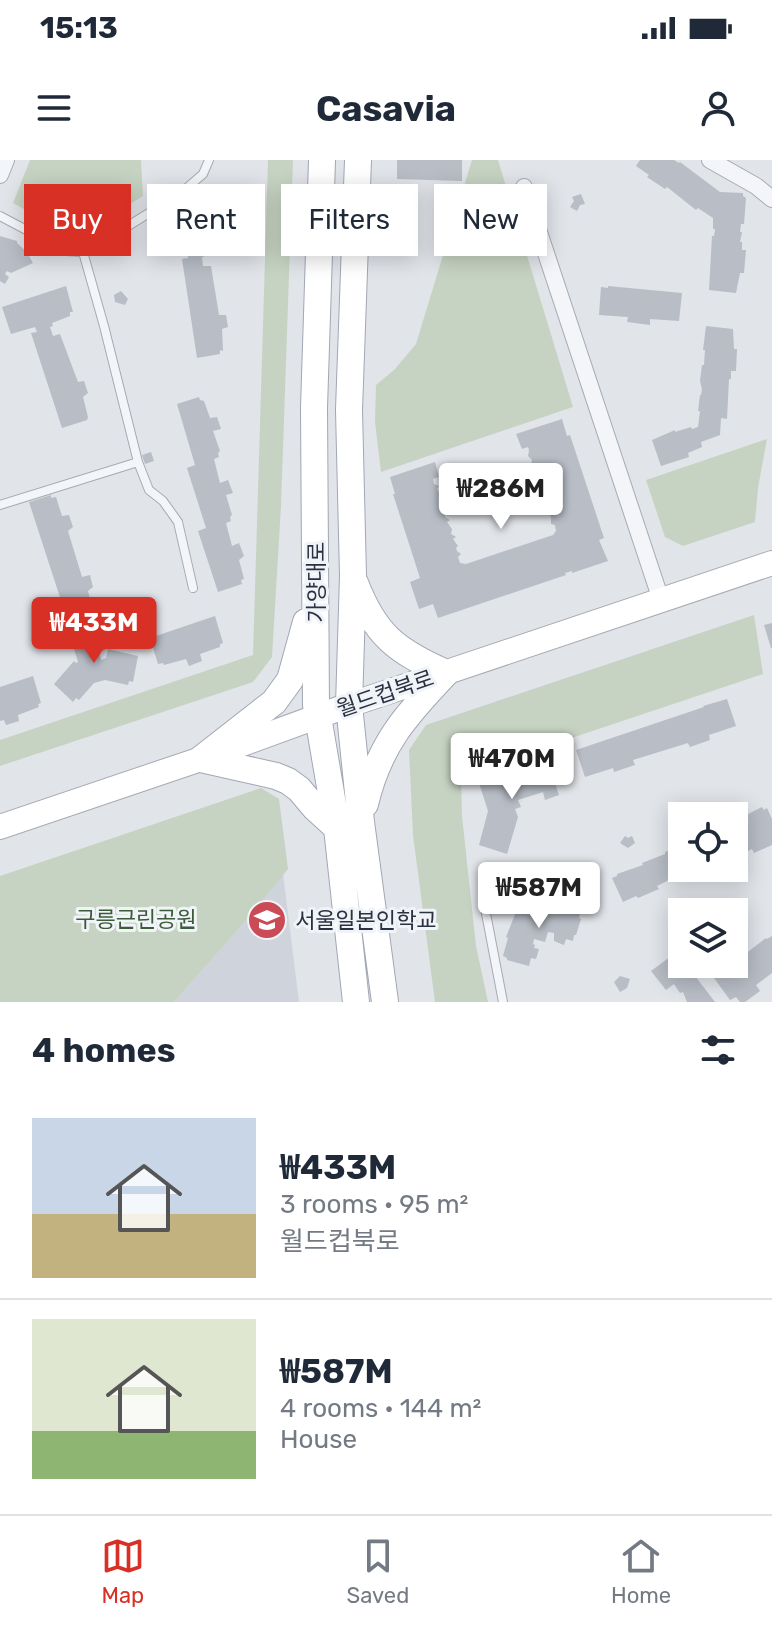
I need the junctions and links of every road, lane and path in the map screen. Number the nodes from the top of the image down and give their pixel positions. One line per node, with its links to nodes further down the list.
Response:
1 (6, 160): 6 (street)
2 (209, 160): 9 (lane)
3 (322, 160): 16 (main road, 가양대로)
4 (358, 160): 17 (main road, 가양대로)
5 (710, 160): 7 (street)
6 (0, 175)
7 (772, 199)
8 (0, 216): 10 (lane)
9 (131, 223)
10 (24, 229)
11 (84, 256): 13 (lane)
12 (547, 256): 19 (street)
13 (138, 462): 14 (lane); 18 (lane)
14 (0, 505)
15 (772, 563): 19 (main road, 월드컵북로)
16 (316, 576): 22 (main road, 가양대로); 23 (main road)
17 (353, 576): 20 (main road); 21 (main road, 가양대로)
18 (193, 588)
19 (661, 600): 20 (main road, 월드컵북로)
20 (446, 673): 21 (main road, 월드컵북로); 24 (main road)
21 (349, 705): 22 (main road, 월드컵북로); 24 (main road, 가양대로)
22 (317, 716): 23 (main road, 월드컵북로); 24 (main road, 가양대로)
23 (201, 759): 24 (main road); 25 (main road, 월드컵북로)
24 (349, 825): 27 (main road, 가양대로); 28 (main road, 가양대로)
25 (0, 827)
26 (569, 869): 29 (lane)
27 (356, 1002)
28 (385, 1002)
29 (503, 1002)

